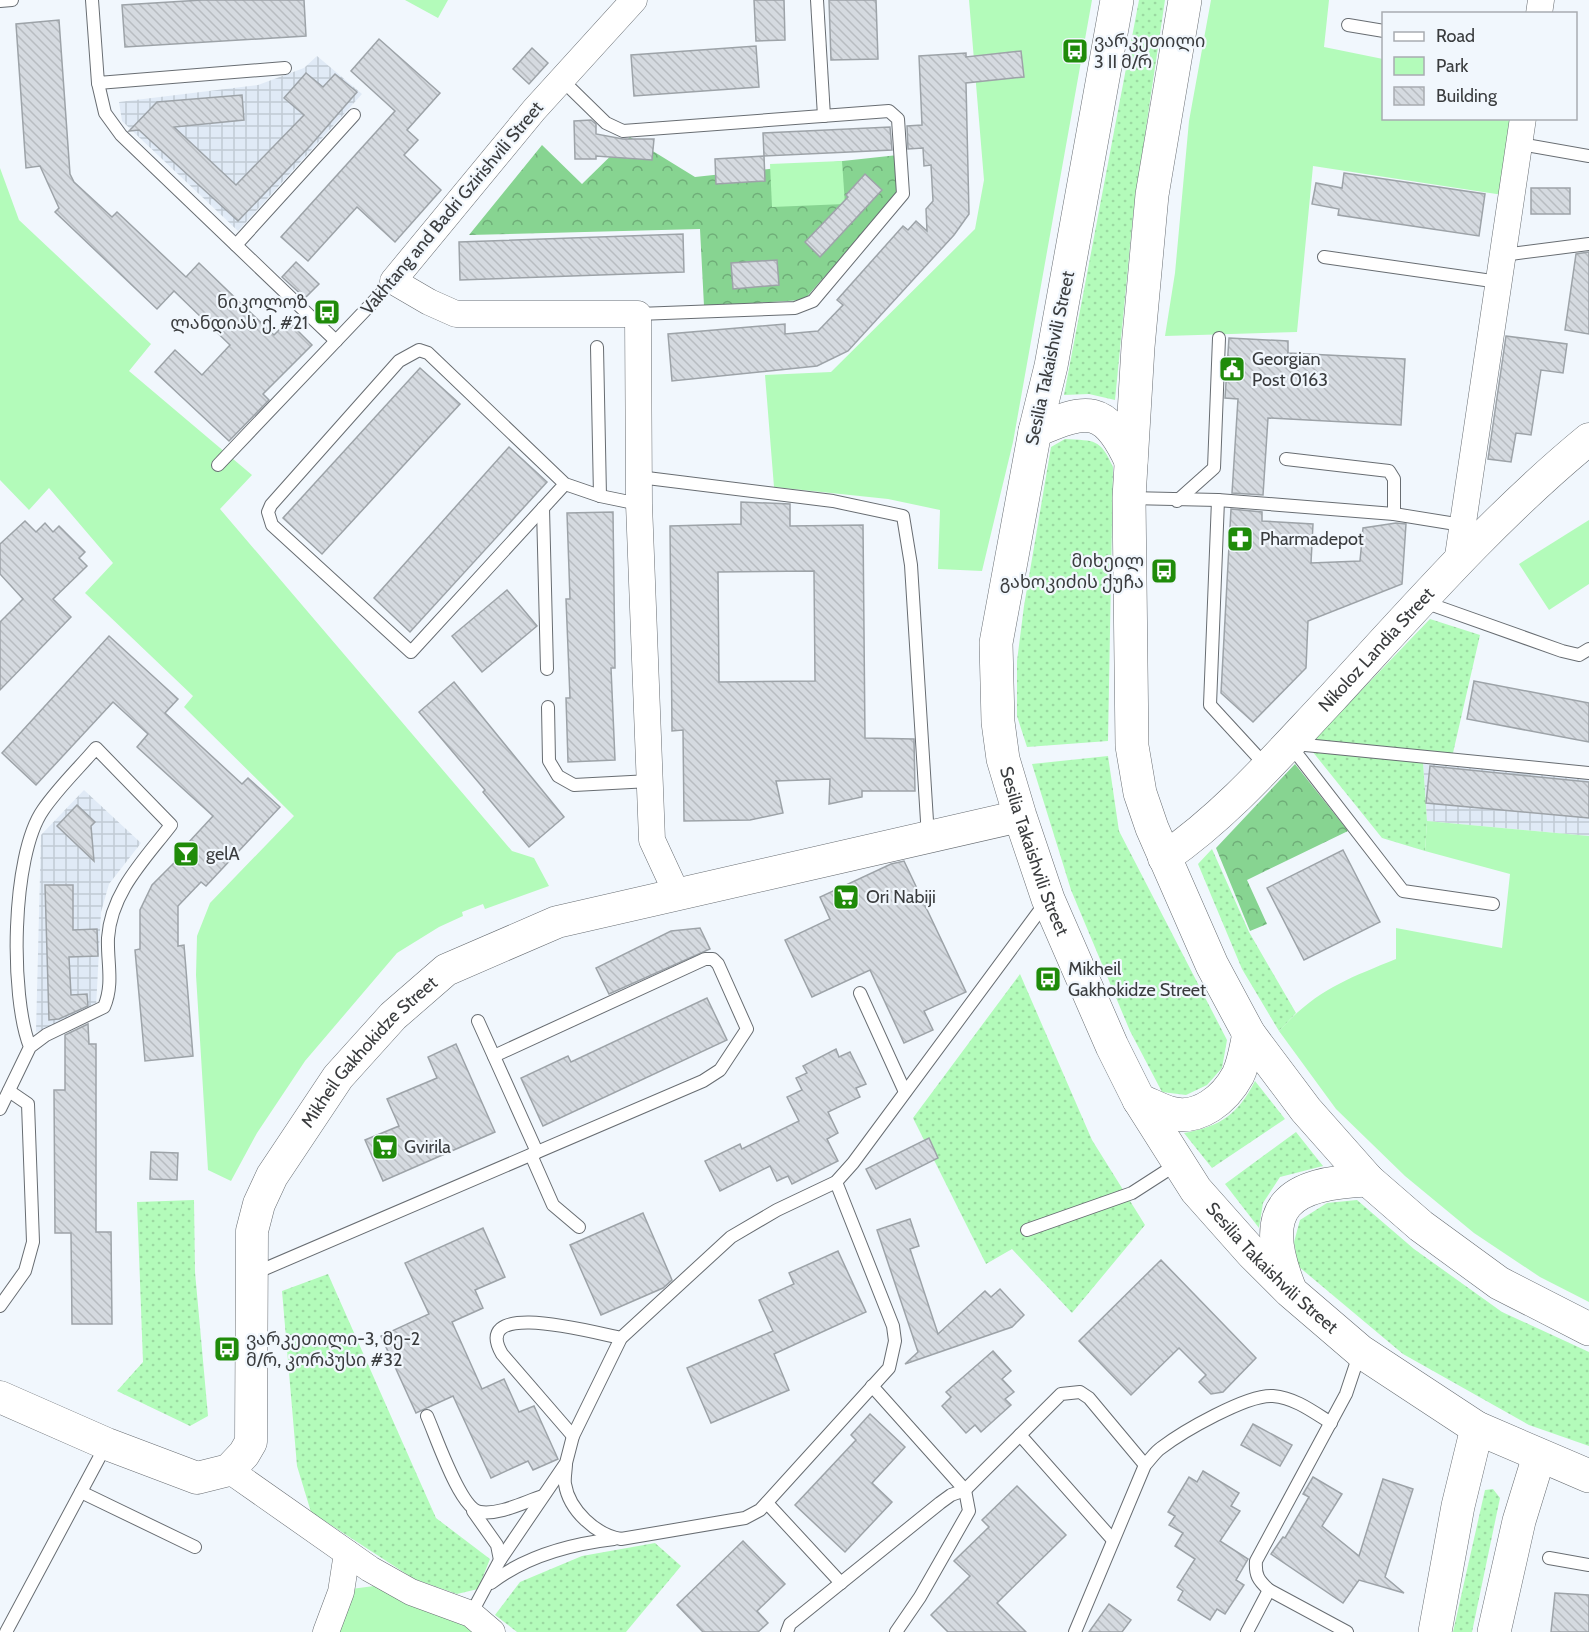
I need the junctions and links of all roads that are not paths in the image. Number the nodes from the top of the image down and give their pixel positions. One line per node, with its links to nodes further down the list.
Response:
1 (12, 0): 7 (lane)
2 (92, 0): 12 (lane)
3 (634, 0): 11 (street, Vakhtang and Badri Gzirishvili Street)
4 (818, 0): 14 (lane)
5 (1117, 0): 28 (main road, Sesilia Takaishvili Street)
6 (1185, 0): 31 (main road)
7 (0, 1)
8 (1348, 25): 9 (lane)
9 (1382, 31)
10 (285, 68): 12 (lane)
11 (562, 80): 14 (lane); 22 (street, Vakhtang and Badri Gzirishvili Street)
12 (98, 83): 19 (lane)
13 (354, 115): 19 (lane)
14 (824, 116): 24 (lane)
15 (1523, 120): 16 (street)
16 (1520, 144): 17 (lane); 20 (street)
17 (1589, 156)
18 (1589, 244): 20 (lane)
19 (236, 245): 26 (lane)
20 (1503, 255): 23 (street)
21 (1324, 257): 23 (lane)
22 (393, 281): 24 (street); 26 (lane, Vakhtang and Badri Gzirishvili Street)
23 (1499, 282): 42 (street)
24 (639, 314): 33 (street)
25 (1219, 338): 38 (lane)
26 (336, 341): 32 (lane, Vakhtang and Badri Gzirishvili Street)
27 (597, 347): 35 (lane)
28 (1035, 431): 31 (main road); 52 (main road, Sesilia Takaishvili Street)
29 (1589, 439): 43 (street, Nikoloz Landia Street)
30 (1286, 459): 41 (lane)
31 (1131, 461): 36 (main road)
32 (218, 465)
33 (639, 477): 39 (street); 53 (lane)
34 (565, 484): 35 (lane); 40 (lane); 40 (lane)
35 (600, 496): 39 (lane)
36 (1129, 498): 38 (lane); 54 (main road)
37 (1218, 500): 38 (lane); 41 (lane); 49 (lane)
38 (1177, 501)
39 (639, 504): 51 (street)
40 (543, 508): 46 (lane)
41 (1394, 514): 42 (lane)
42 (1462, 525): 43 (street)
43 (1457, 563): 44 (street, Nikoloz Landia Street)
44 (1422, 601): 45 (lane); 48 (street, Nikoloz Landia Street)
45 (1589, 650)
46 (547, 669)
47 (548, 706): 51 (lane)
48 (1289, 744): 49 (street, Nikoloz Landia Street); 50 (lane); 57 (lane)
49 (1267, 767): 54 (street, Nikoloz Landia Street)
50 (1589, 773)
51 (650, 781): 55 (street)
52 (1020, 816): 53 (street, Mikheil Gakhokidze Street); 56 (main road, Sesilia Takaishvili Street)
53 (928, 838): 55 (street, Mikheil Gakhokidze Street)
54 (1164, 858): 60 (main road)
55 (677, 894): 73 (street, Mikheil Gakhokidze Street)
56 (1048, 899): 64 (lane); 65 (main road, Sesilia Takaishvili Street)
57 (1493, 904)
58 (860, 993): 64 (lane)
59 (478, 1022): 62 (lane)
60 (1249, 1034): 65 (main road); 69 (main road)
61 (30, 1047): 61 (lane); 63 (lane)
62 (494, 1056): 67 (lane); 67 (lane)
63 (9, 1090): 66 (lane); 75 (lane)
64 (905, 1092): 70 (lane)
65 (1139, 1100): 68 (main road, Sesilia Takaishvili Street)
66 (0, 1109)
67 (534, 1153): 71 (lane); 73 (lane)
68 (1178, 1163): 72 (lane); 74 (main road, Sesilia Takaishvili Street)
69 (1368, 1180): 74 (main road); 76 (main road)
70 (836, 1182): 77 (lane); 79 (lane)
71 (579, 1227)
72 (1027, 1230)
73 (251, 1275): 90 (street, Mikheil Gakhokidze Street)
74 (1290, 1291): 78 (main road, Sesilia Takaishvili Street)
75 (0, 1306)
76 (1589, 1329)
77 (621, 1338): 85 (lane); 85 (lane)
78 (1360, 1351): 82 (lane); 83 (main road, Sesilia Takaishvili Street)
79 (872, 1386): 92 (lane); 95 (lane)
80 (0, 1396): 86 (street)
81 (427, 1416): 96 (lane)
82 (1331, 1423): 89 (lane); 106 (lane)
83 (1477, 1428): 87 (main road, Sesilia Takaishvili Street); 116 (main road)
84 (1020, 1435): 89 (lane); 92 (lane); 98 (lane)
85 (573, 1436): 88 (lane)
86 (107, 1444): 90 (street); 93 (lane)
87 (1539, 1456): 91 (main road, Sesilia Takaishvili Street); 117 (main road)
88 (566, 1463): 94 (lane); 97 (lane)
89 (1145, 1465): 98 (lane)
90 (229, 1470): 100 (street)
91 (1589, 1476)
92 (965, 1490): 104 (lane); 112 (lane)
93 (81, 1492): 99 (lane); 108 (lane)
94 (543, 1496): 96 (lane); 102 (lane)
95 (767, 1503): 97 (lane); 104 (lane)
96 (473, 1510): 102 (lane)
97 (621, 1539): 105 (lane)
98 (1113, 1540): 113 (lane)
99 (195, 1547)
100 (347, 1553): 107 (street); 109 (street)
101 (1549, 1558): 103 (lane)
102 (500, 1560): 105 (lane)
103 (1589, 1565)
104 (841, 1583): 111 (lane)
105 (486, 1587): 107 (lane)
106 (1269, 1590): 114 (lane); 115 (lane)
107 (471, 1614): 110 (street)
108 (6, 1632)
109 (326, 1632)
110 (492, 1632)
111 (787, 1632)
112 (896, 1632)
113 (1075, 1632)
114 (1247, 1632)
115 (1347, 1632)
116 (1435, 1632)
117 (1494, 1632)

